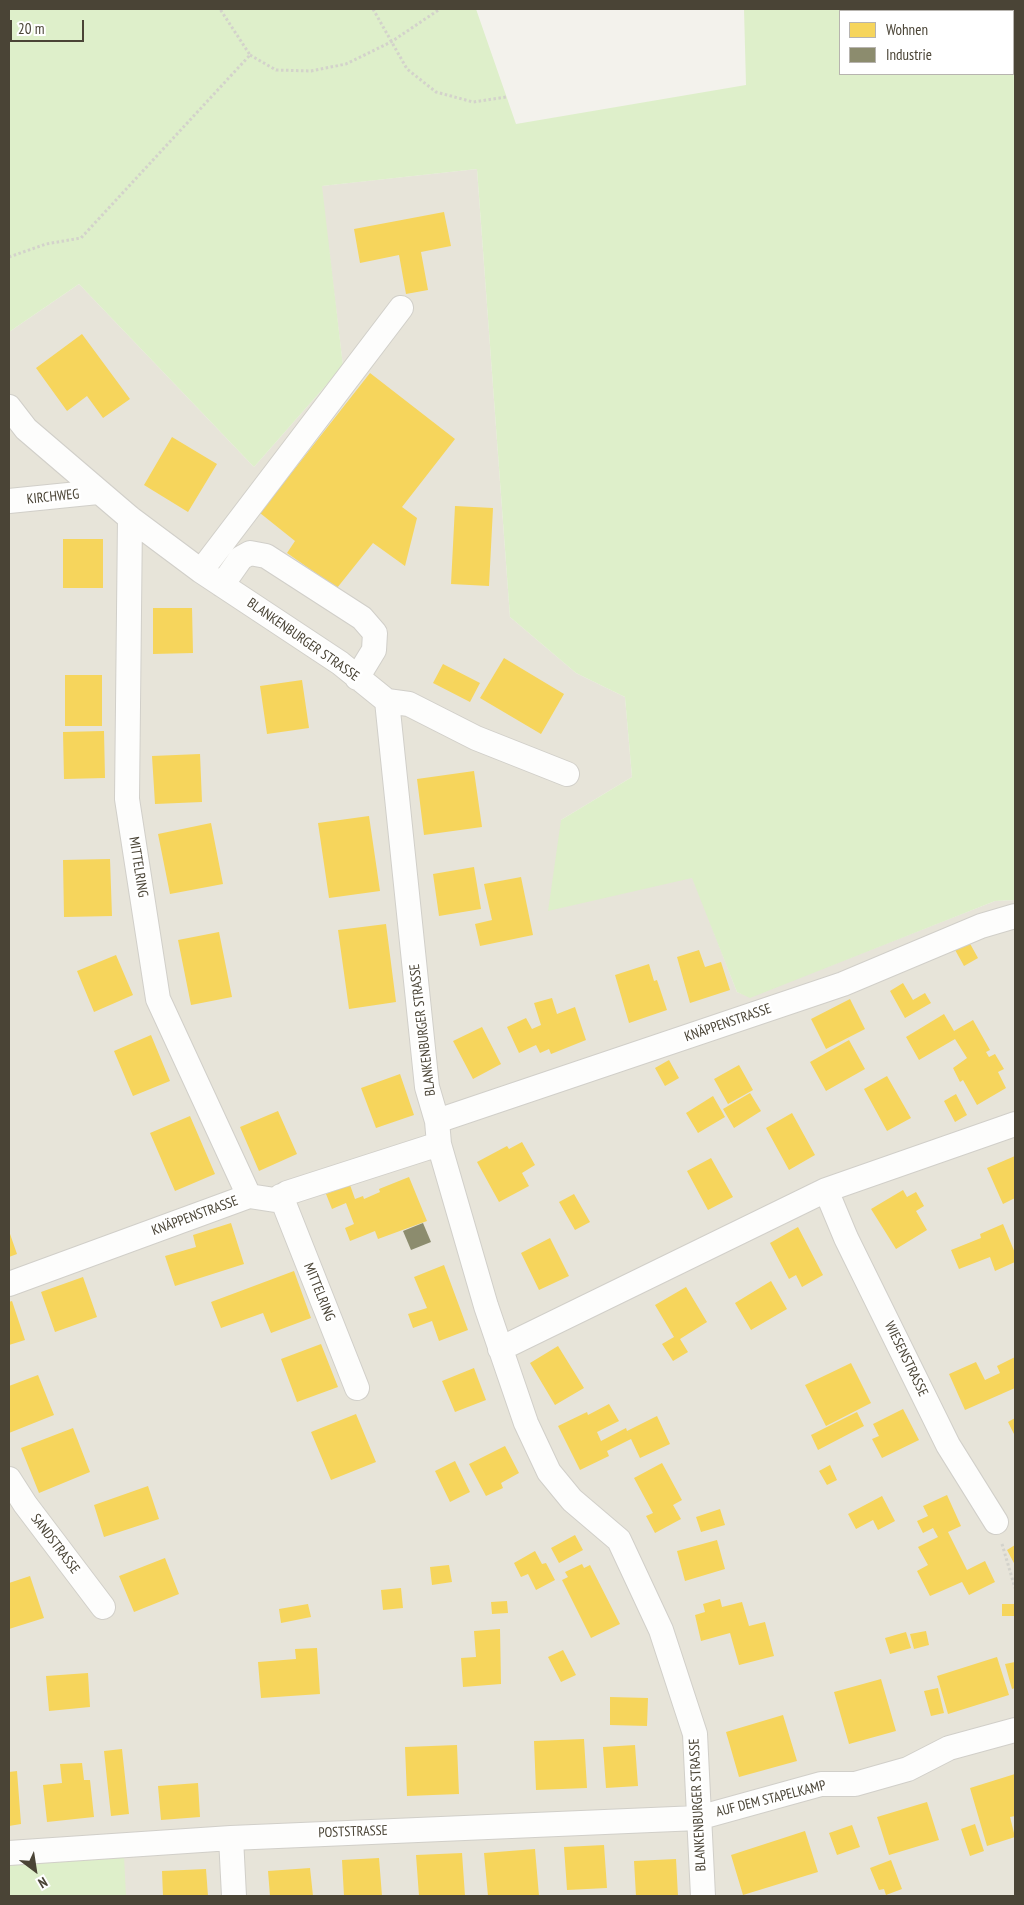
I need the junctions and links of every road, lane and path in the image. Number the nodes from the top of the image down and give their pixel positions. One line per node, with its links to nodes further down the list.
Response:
1 (220, 9): 5 (path)
2 (373, 9): 4 (path)
3 (440, 9): 4 (path)
4 (391, 42): 5 (path); 6 (path)
5 (250, 55): 7 (path)
6 (506, 97)
7 (9, 257)
8 (401, 308): 13 (street)
9 (9, 408): 10 (street, BLANKENBURGER STRASSE)
10 (98, 492): 11 (street, KIRCHWEG); 12 (street, BLANKENBURGER STRASSE)
11 (9, 501)
12 (130, 518): 13 (street, BLANKENBURGER STRASSE); 22 (street, MITTELRING)
13 (201, 571): 14 (street, BLANKENBURGER STRASSE)
14 (222, 585): 15 (street, BLANKENBURGER STRASSE); 15 (street)
15 (357, 678): 16 (street, BLANKENBURGER STRASSE)
16 (387, 701): 17 (street); 20 (street, BLANKENBURGER STRASSE)
17 (567, 774)
18 (1015, 916): 20 (street, KNÄPPENSTRASSE)
19 (1015, 1124): 21 (street)
20 (438, 1132): 23 (street, KNÄPPENSTRASSE); 25 (street, BLANKENBURGER STRASSE)
21 (826, 1190): 25 (street); 28 (street, WIESENSTRASSE)
22 (249, 1196): 23 (street, KNÄPPENSTRASSE); 24 (street, KNÄPPENSTRASSE)
23 (281, 1196): 26 (street, MITTELRING)
24 (9, 1284)
25 (500, 1349): 32 (street, BLANKENBURGER STRASSE)
26 (357, 1388)
27 (9, 1479): 30 (street, SANDSTRASSE)
28 (996, 1522): 29 (path)
29 (1015, 1588)
30 (103, 1607)
31 (1015, 1730): 32 (street, AUF DEM STAPELKAMP)
32 (698, 1818): 33 (street, POSTSTRASSE); 36 (street, BLANKENBURGER STRASSE)
33 (231, 1838): 34 (street, POSTSTRASSE); 35 (street)
34 (9, 1853)
35 (234, 1896)
36 (703, 1896)

